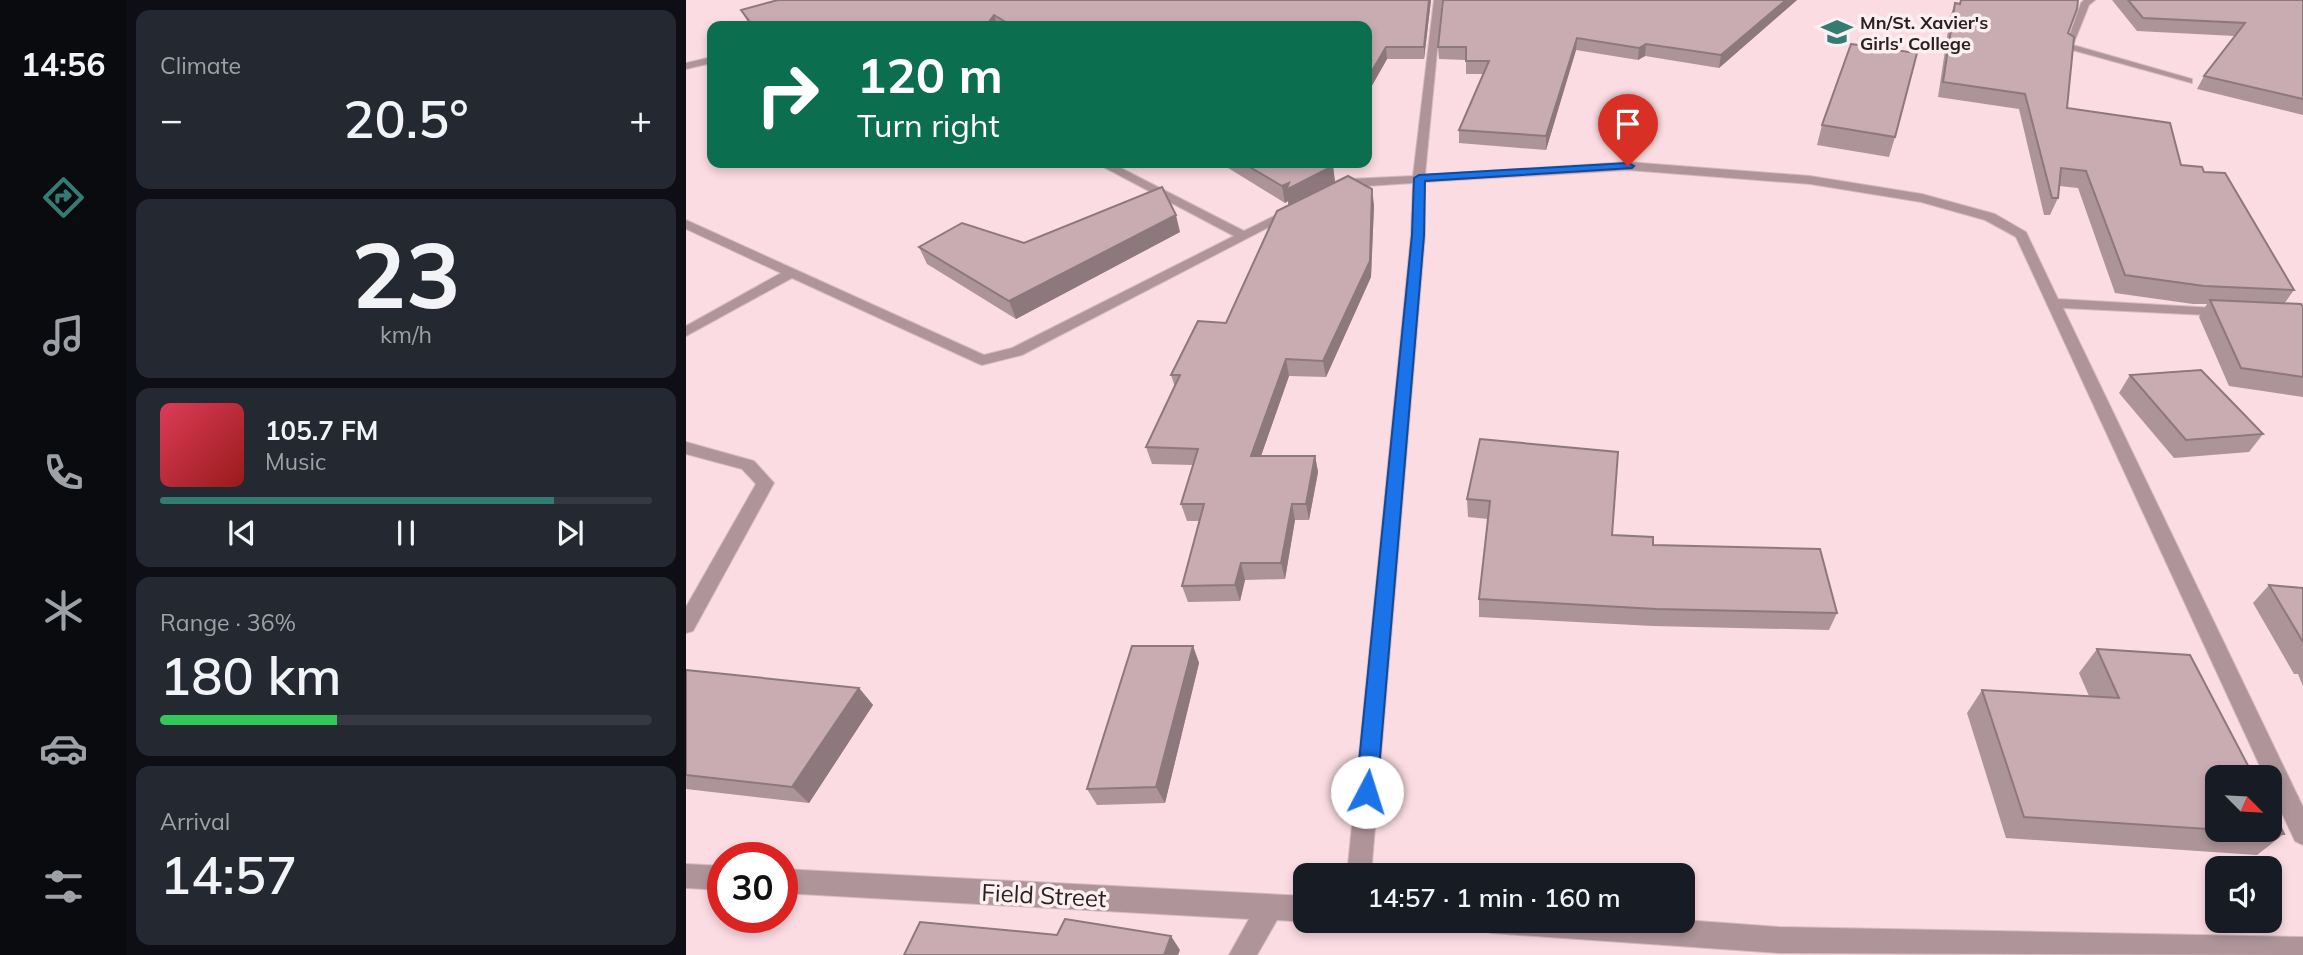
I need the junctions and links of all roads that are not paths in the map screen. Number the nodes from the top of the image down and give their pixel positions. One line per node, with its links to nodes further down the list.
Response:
1 (1438, 0): 7 (street)
2 (2091, 0): 5 (street)
3 (707, 61): 4 (street)
4 (686, 66)
5 (2188, 81)
6 (1112, 168): 11 (street)
7 (1419, 178): 8 (street); 13 (street); 19 (street)
8 (1326, 195)
9 (1303, 206): 11 (street)
10 (686, 224): 12 (street)
11 (1243, 236): 12 (street)
12 (792, 272): 15 (street)
13 (2053, 303): 14 (street); 18 (street)
14 (2247, 313)
15 (686, 332)
16 (686, 448): 17 (street)
17 (686, 625)
18 (2303, 833)
19 (1360, 863)
20 (686, 876): 21 (street)
21 (707, 877)
22 (798, 882): 23 (street, Field Street)
23 (1271, 907): 24 (street, Field Street); 29 (street)
24 (1293, 908)
25 (1630, 933): 26 (street)
26 (1779, 947): 28 (street)
27 (2303, 950): 28 (street)
28 (2269, 953)
29 (1242, 955)

